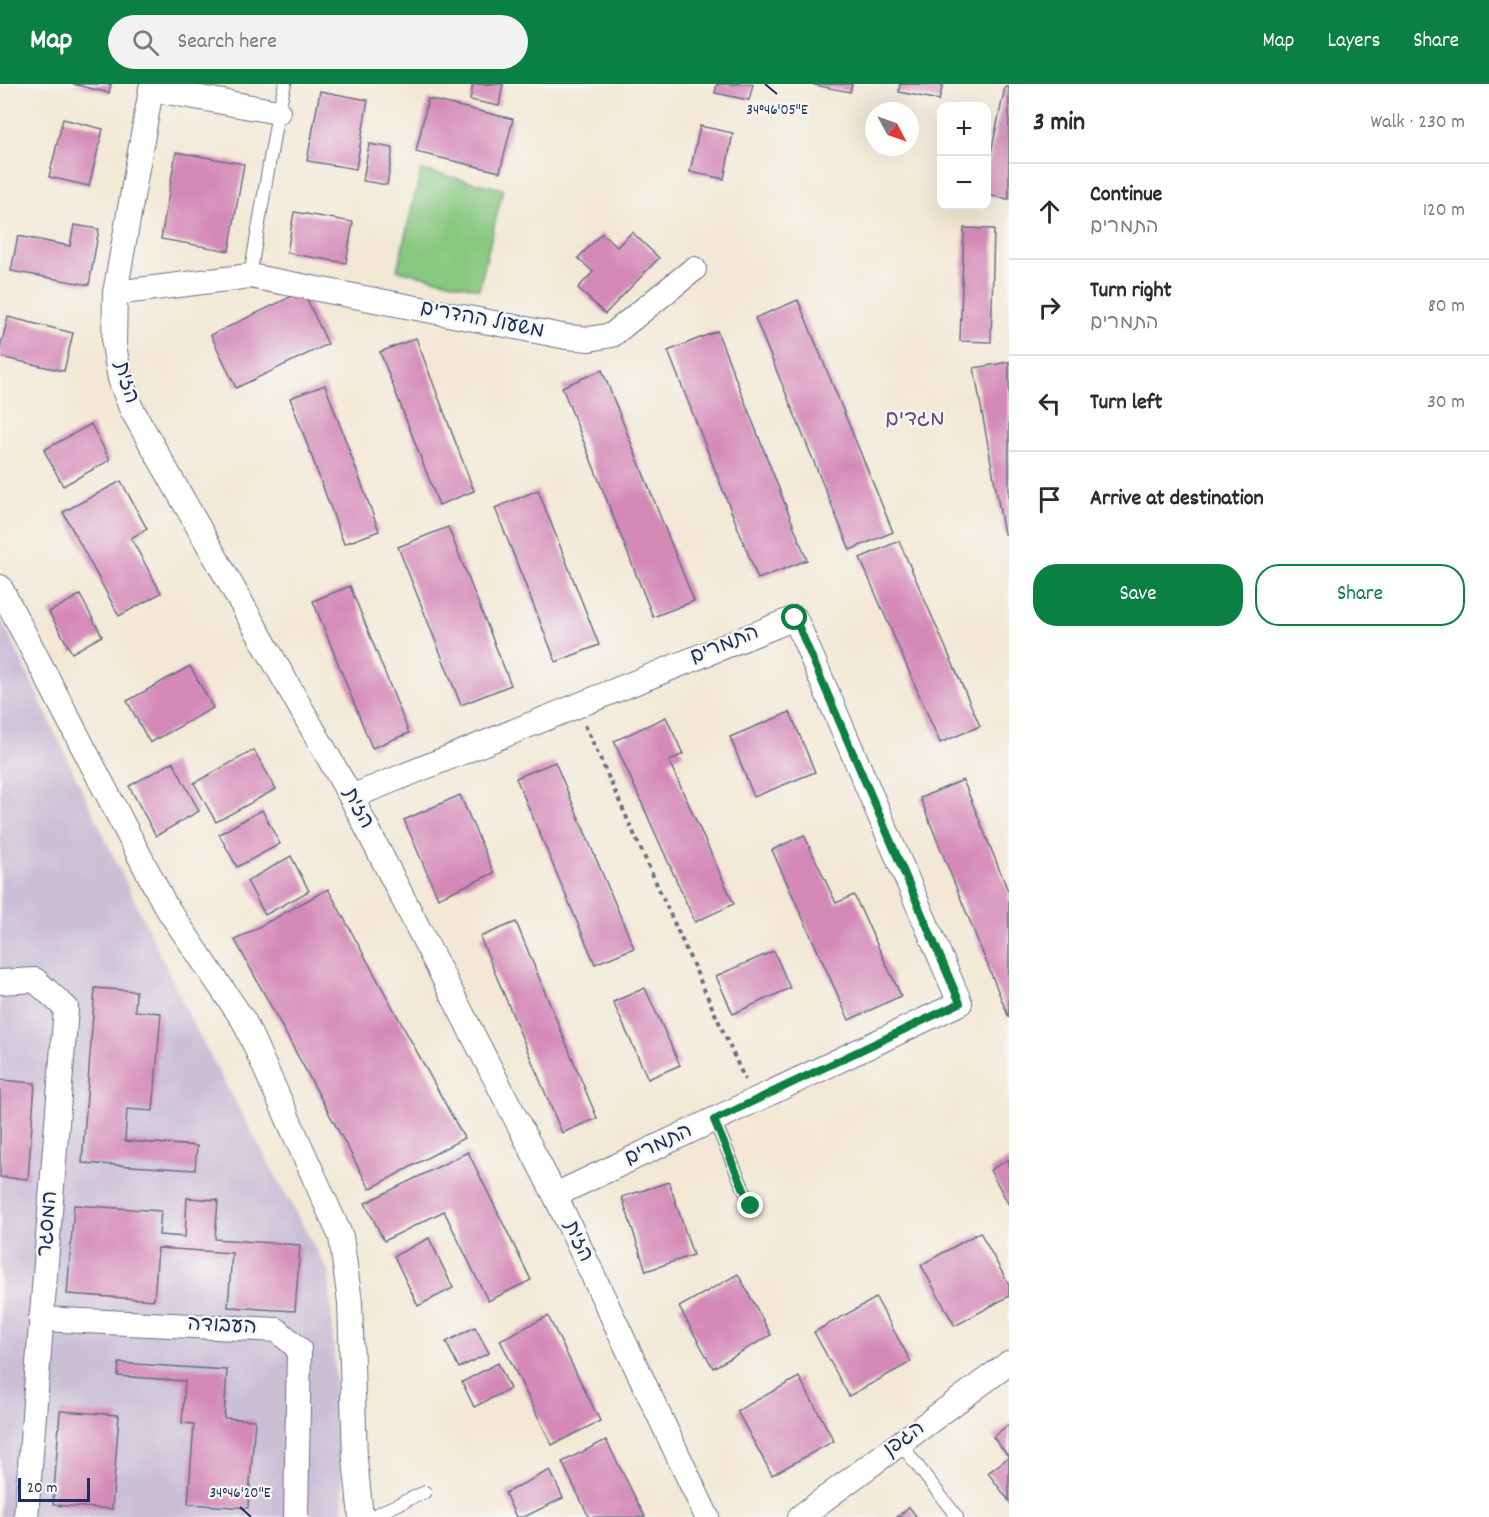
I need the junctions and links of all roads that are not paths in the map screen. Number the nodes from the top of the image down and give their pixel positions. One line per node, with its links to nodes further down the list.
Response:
1 (285, 84): 3 (lane)
2 (152, 87): 3 (street); 6 (street, הזית)
3 (278, 112): 5 (lane)
4 (694, 269): 5 (street, משעול ההדרים)
5 (250, 276): 6 (street, משעול ההדרים)
6 (115, 293): 9 (street, הזית)
7 (0, 587): 8 (street)
8 (8, 622): 20 (street)
9 (351, 797): 11 (street, התמרים); 12 (street, הזית)
10 (0, 982): 14 (street, המסגר)
11 (714, 1120): 12 (street, התמרים); 13 (lane)
12 (555, 1195): 22 (street, הזית)
13 (751, 1206)
14 (41, 1319): 18 (street, המסגר); 19 (street, העבודה)
15 (1009, 1363): 16 (street, הגפן)
16 (900, 1443): 23 (street, הגפן); 24 (lane)
17 (425, 1492): 21 (lane)
18 (26, 1517)
19 (296, 1517)
20 (361, 1517)
21 (370, 1517)
22 (707, 1517)
23 (800, 1517)
24 (957, 1517)

